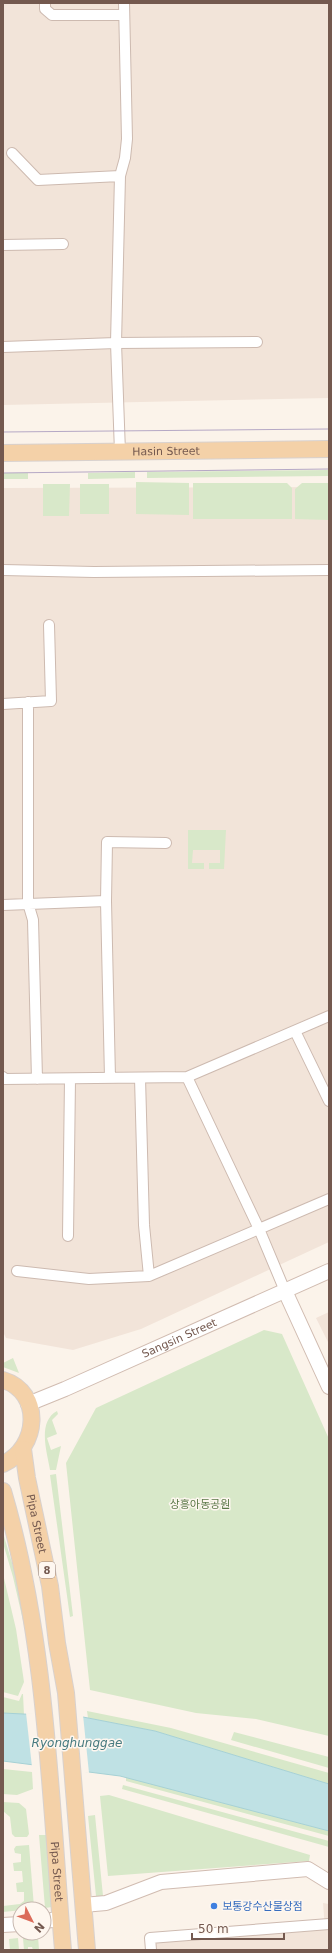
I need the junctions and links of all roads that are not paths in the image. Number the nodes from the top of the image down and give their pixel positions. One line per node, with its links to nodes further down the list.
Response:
1 (45, 3): 3 (street)
2 (124, 3): 3 (street)
3 (124, 16): 5 (street)
4 (12, 153): 5 (street)
5 (120, 176): 9 (street)
6 (63, 244): 7 (street)
7 (3, 245)
8 (257, 342): 9 (street)
9 (116, 343): 10 (street); 12 (street)
10 (3, 348)
11 (329, 449): 12 (main road, Hasin Street)
12 (120, 452): 13 (main road, Hasin Street)
13 (3, 453)
14 (3, 570): 15 (street)
15 (329, 570)
16 (49, 625): 17 (street)
17 (28, 702): 18 (street); 21 (street)
18 (3, 704)
19 (166, 843): 20 (street)
20 (106, 900): 21 (street); 26 (street)
21 (28, 903): 22 (street); 29 (street)
22 (3, 905)
23 (329, 1016): 24 (street)
24 (295, 1031): 25 (street); 31 (street)
25 (186, 1077): 27 (street); 33 (street)
26 (110, 1078): 27 (street); 30 (street)
27 (140, 1078): 37 (street)
28 (3, 1079): 29 (street)
29 (37, 1079): 30 (street)
30 (70, 1079): 34 (street)
31 (329, 1101)
32 (329, 1199): 33 (street)
33 (259, 1229): 37 (street); 38 (street)
34 (68, 1236)
35 (17, 1271): 37 (street)
36 (329, 1271): 38 (street, Sangsin Street)
37 (148, 1276)
38 (285, 1291): 40 (street); 41 (street, Sangsin Street)
39 (3, 1380): 41 (main road)
40 (329, 1387)
41 (28, 1404): 42 (main road)
42 (23, 1449): 43 (main road); 46 (main road, Pipa Street / 8)
43 (3, 1464)
44 (3, 1491): 47 (main road, Pipa Street / 8)
45 (329, 1882): 46 (street)
46 (83, 1905): 51 (main road, Pipa Street / 8)
47 (61, 1919): 48 (street); 50 (main road, Pipa Street / 8)
48 (52, 1920)
49 (329, 1924): 52 (street)
50 (63, 1950)
51 (87, 1950)
52 (151, 1950)

